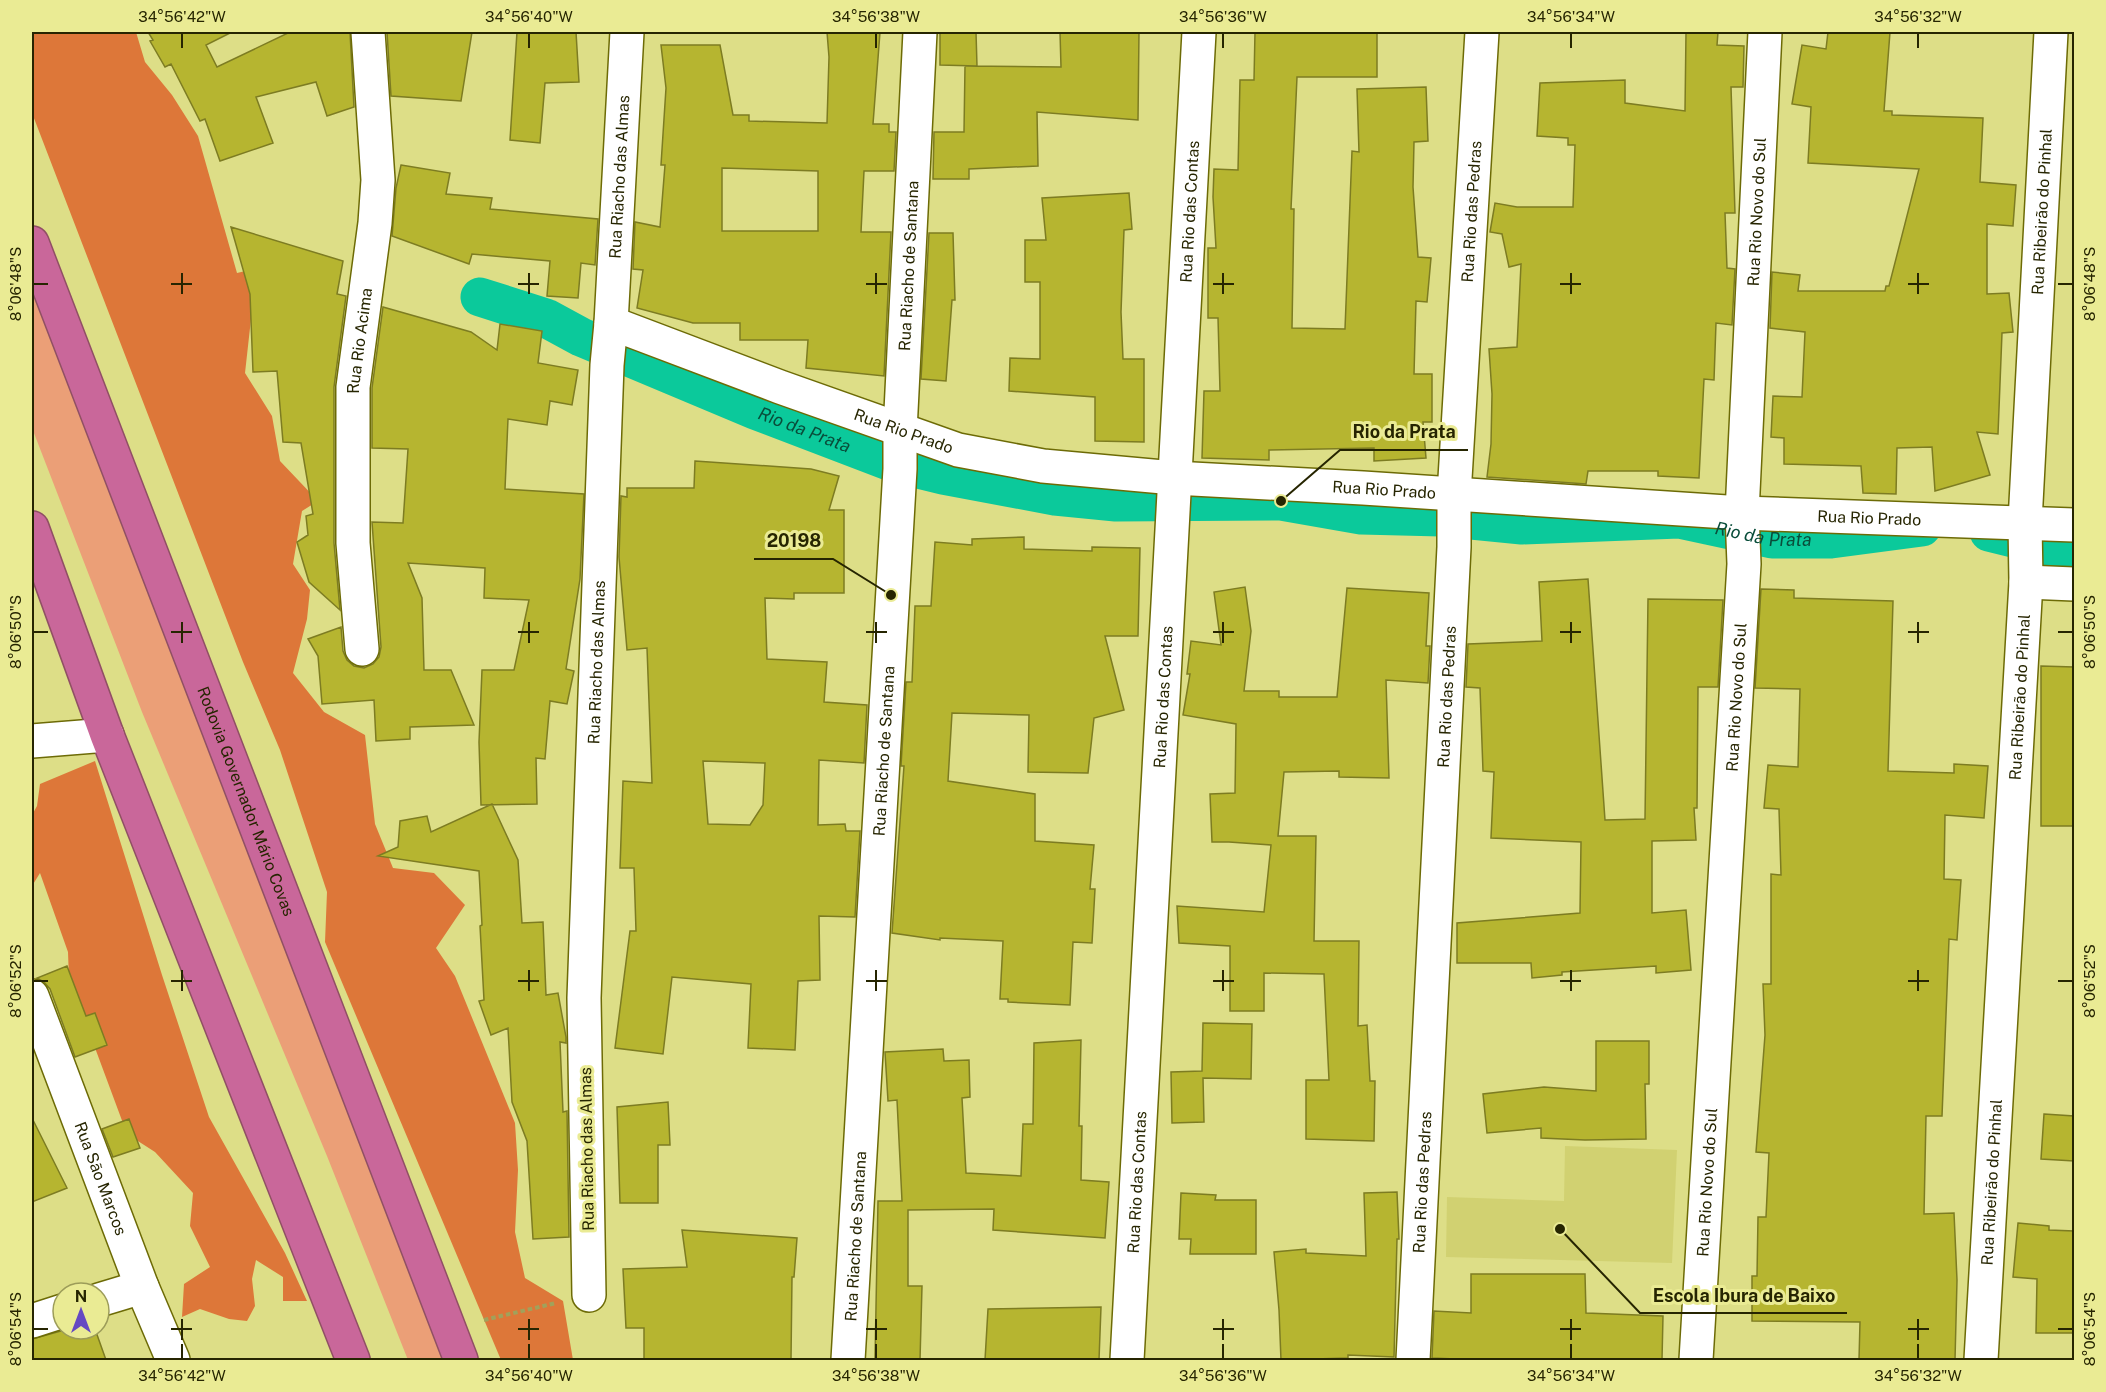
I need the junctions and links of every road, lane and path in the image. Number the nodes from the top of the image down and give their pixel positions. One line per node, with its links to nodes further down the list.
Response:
1 (368, 32): 19 (street, Rua Rio Acima)
2 (627, 32): 9 (street, Rua Riacho das Almas)
3 (920, 32): 10 (street, Rua Riacho de Santana)
4 (1199, 32): 11 (street, Rua Rio das Contas)
5 (1482, 32): 12 (street, Rua Rio das Pedras)
6 (1765, 32): 13 (street, Rua Rio Novo do Sul)
7 (2051, 32): 14 (street, Rua Ribeirão do Pinhal)
8 (32, 243): 28 (highway, Rodovia Governador Mário Covas)
9 (609, 338): 10 (street, Rua Rio Prado); 24 (street, Rua Riacho das Almas)
10 (900, 432): 11 (street, Rua Rio Prado); 32 (street, Rua Riacho de Santana)
11 (1173, 480): 12 (street, Rua Rio Prado); 33 (street, Rua Rio das Contas)
12 (1454, 498): 13 (street, Rua Rio Prado); 34 (street, Rua Rio das Pedras)
13 (1743, 517): 14 (street, Rua Rio Prado); 35 (street, Rua Rio Novo do Sul)
14 (2025, 525): 15 (street, Rua Rio Prado); 17 (street, Rua Ribeirão do Pinhal)
15 (2074, 525)
16 (32, 528): 20 (highway)
17 (2026, 577): 18 (street); 36 (street, Rua Ribeirão do Pinhal)
18 (2074, 584)
19 (362, 650)
20 (106, 735): 21 (street); 30 (highway)
21 (32, 741)
22 (32, 1000): 23 (street, Rua São Marcos)
23 (142, 1287): 25 (street); 29 (street, Rua São Marcos)
24 (589, 1295): 28 (path)
25 (111, 1296)
26 (51, 1315): 27 (street)
27 (32, 1321)
28 (448, 1328): 31 (highway, Rodovia Governador Mário Covas)
29 (173, 1360)
30 (353, 1360)
31 (461, 1360)
32 (848, 1360)
33 (1127, 1360)
34 (1413, 1360)
35 (1696, 1360)
36 (1981, 1360)

